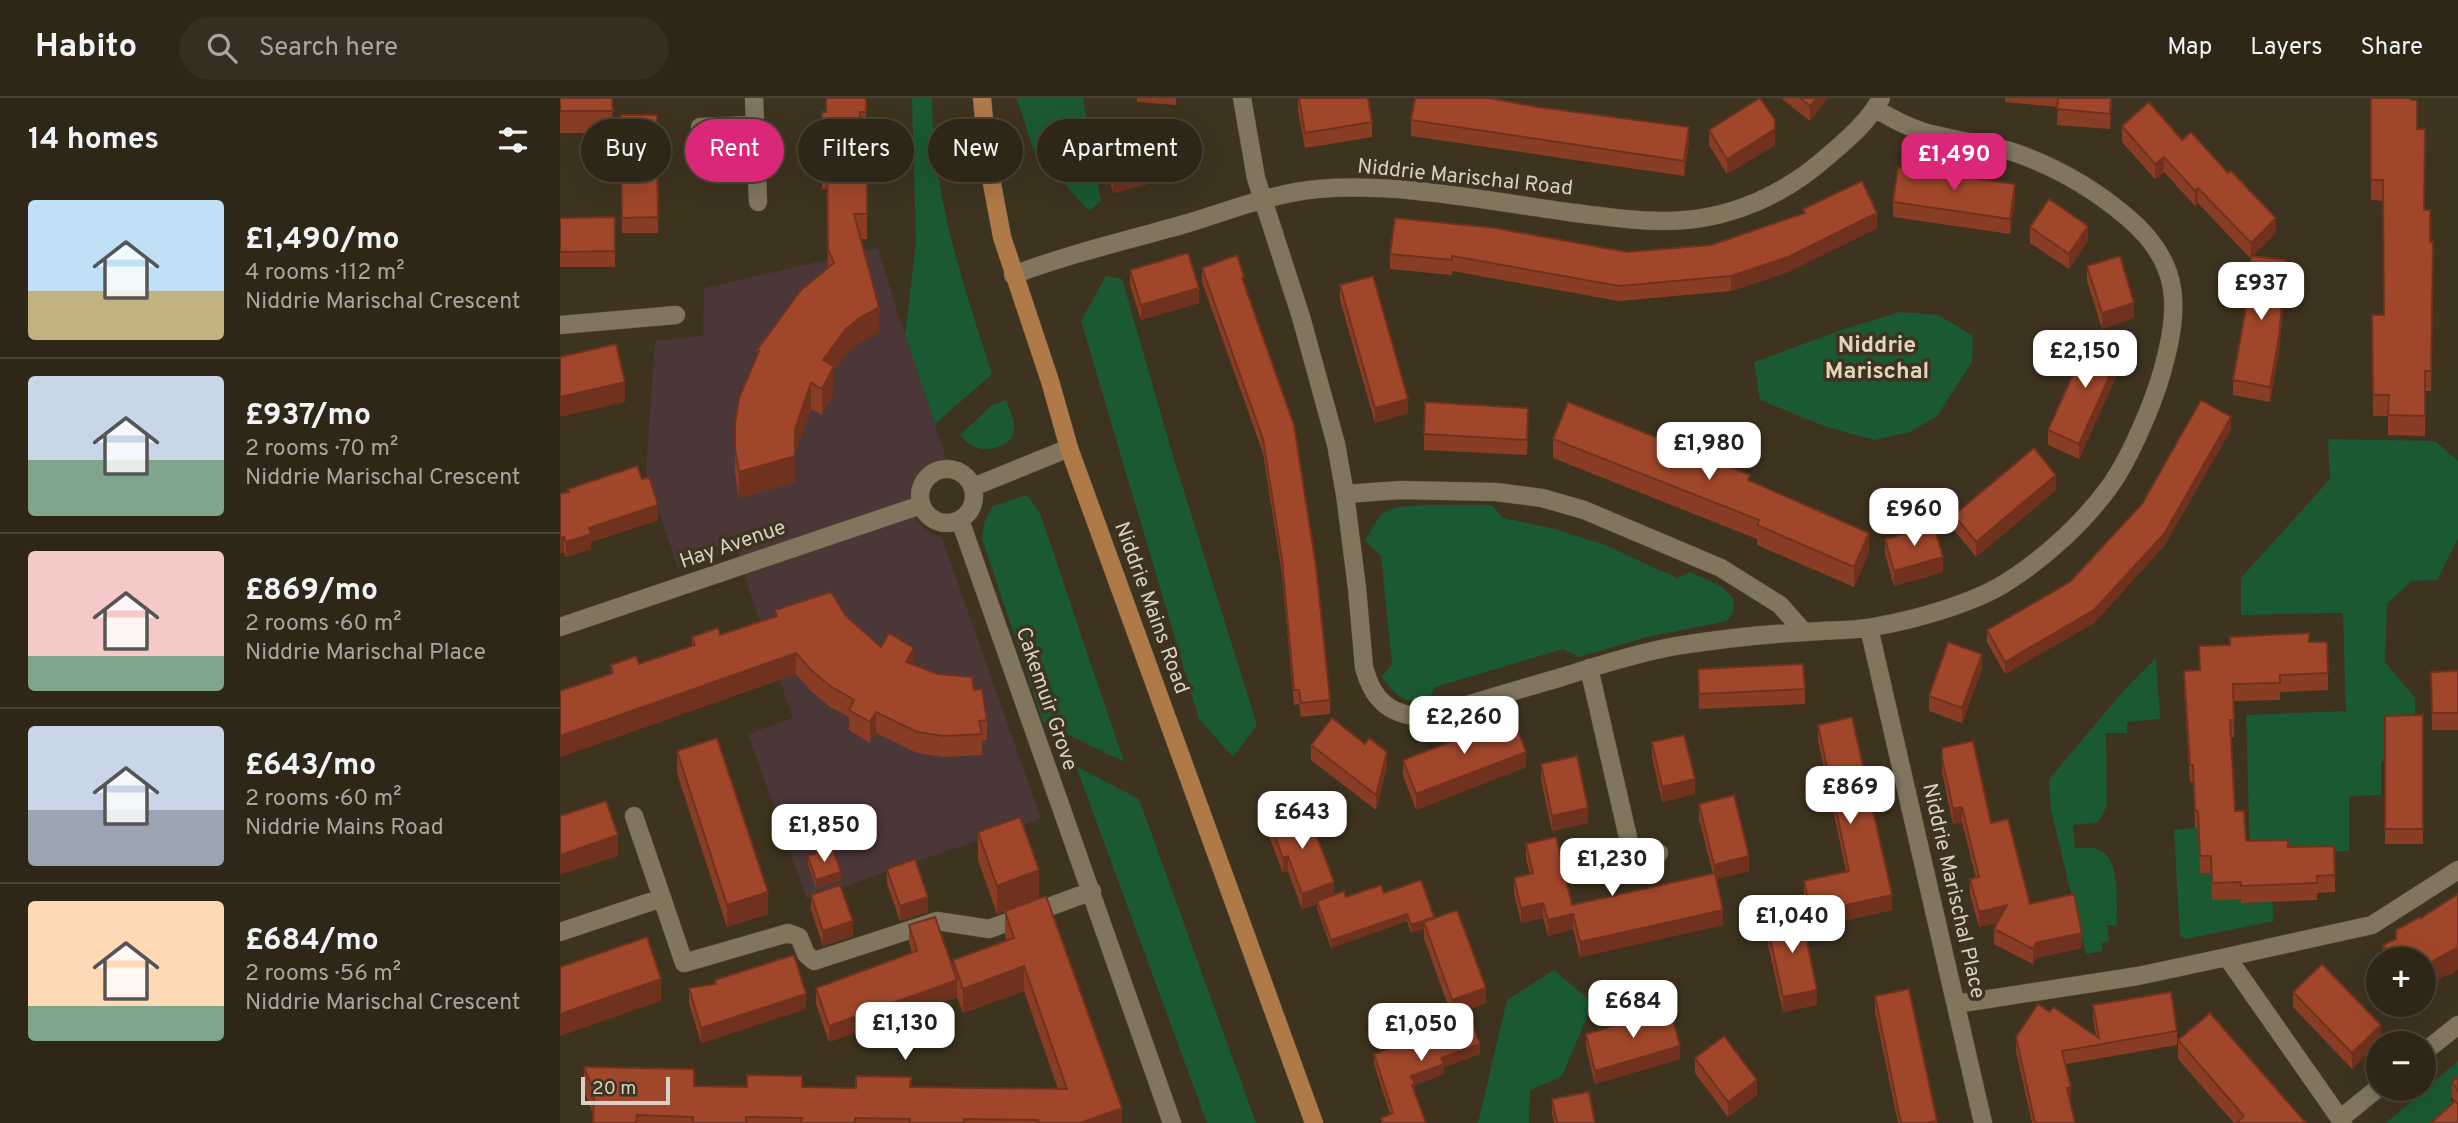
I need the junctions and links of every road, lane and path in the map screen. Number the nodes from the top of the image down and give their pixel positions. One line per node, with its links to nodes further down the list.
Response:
1 (754, 98): 5 (street)
2 (982, 98): 9 (main road, Niddrie Mains Road)
3 (1242, 98): 7 (street)
4 (1878, 104): 7 (street, Niddrie Marischal Road); 18 (street)
5 (755, 119)
6 (757, 182): 8 (street)
7 (1263, 200): 9 (street, Niddrie Marischal Road); 14 (street)
8 (758, 202)
9 (1013, 275): 12 (main road, Niddrie Mains Road)
10 (676, 315): 11 (street)
11 (560, 326)
12 (1069, 448): 13 (street); 36 (main road, Niddrie Mains Road)
13 (973, 487): 15 (street); 16 (street)
14 (1345, 494): 19 (street); 20 (street)
15 (921, 505): 16 (street); 17 (street, Hay Avenue)
16 (960, 520): 26 (street, Cakemuir Grove)
17 (560, 628)
18 (1869, 628): 19 (street); 30 (street, Niddrie Marischal Place)
19 (1804, 632): 20 (street)
20 (1590, 668): 23 (street)
21 (634, 816): 27 (street)
22 (1659, 853): 23 (street)
23 (1633, 859): 24 (street)
24 (1604, 866)
25 (2458, 870): 29 (street)
26 (1092, 891): 27 (street); 35 (street, Cakemuir Grove)
27 (662, 898): 28 (street)
28 (560, 932)
29 (2227, 957): 30 (street); 34 (street)
30 (1956, 1004): 37 (street, Niddrie Marischal Place)
31 (2458, 1025): 32 (street)
32 (2436, 1042)
33 (2366, 1099): 34 (street)
34 (2341, 1121)
35 (1172, 1123)
36 (1314, 1123)
37 (1983, 1123)

